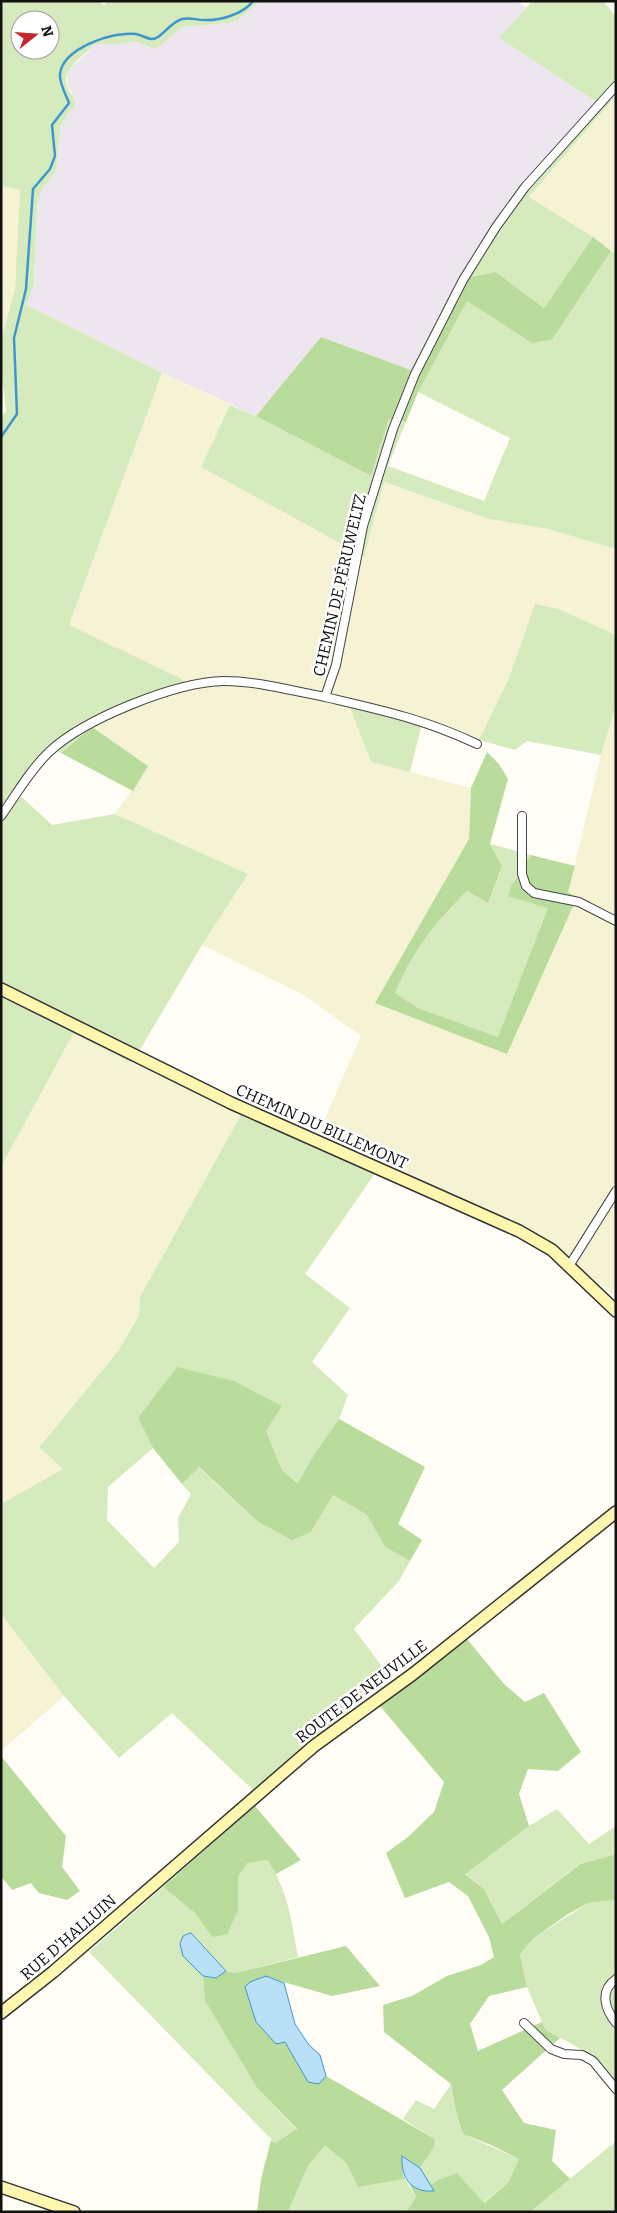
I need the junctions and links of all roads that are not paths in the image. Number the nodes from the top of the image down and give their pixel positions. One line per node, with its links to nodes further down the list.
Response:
1 (616, 86): 2 (street, CHEMIN DE PÉRUWELTZ)
2 (325, 698): 3 (street); 4 (street, CHEMIN DE PÉRUWELTZ)
3 (477, 744)
4 (1, 816)
5 (522, 816): 6 (street)
6 (616, 921)
7 (1, 989): 9 (main road, CHEMIN DU BILLEMONT)
8 (616, 1191): 9 (street)
9 (569, 1266): 10 (main road, CHEMIN DU BILLEMONT)
10 (616, 1311)
11 (616, 1512): 12 (main road, ROUTE DE NEUVILLE)
12 (132, 1903): 14 (main road, RUE D'HALLUIN)
13 (616, 1979): 16 (street)
14 (1, 2013)
15 (524, 2023): 17 (street)
16 (616, 2023)
17 (616, 2089)
18 (1, 2187): 19 (main road)
19 (74, 2212)

